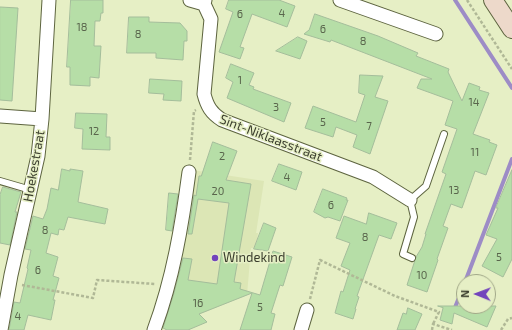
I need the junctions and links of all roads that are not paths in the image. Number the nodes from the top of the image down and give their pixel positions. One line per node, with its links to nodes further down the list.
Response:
1 (49, 0): 9 (street, Hoekestraat)
2 (190, 0): 5 (street)
3 (340, 0): 7 (street)
4 (493, 0): 6 (main road)
5 (204, 2): 14 (street, Sint-Niklaasstraat)
6 (512, 29)
7 (436, 34)
8 (0, 116): 9 (street)
9 (42, 119): 13 (street, Hoekestraat)
10 (444, 134): 14 (lane)
11 (189, 172): 18 (street)
12 (0, 181): 13 (lane)
13 (31, 190): 17 (street, Hoekestraat)
14 (410, 200): 15 (lane)
15 (412, 258)
16 (307, 310): 19 (street)
17 (0, 330)
18 (154, 330)
19 (301, 330)

